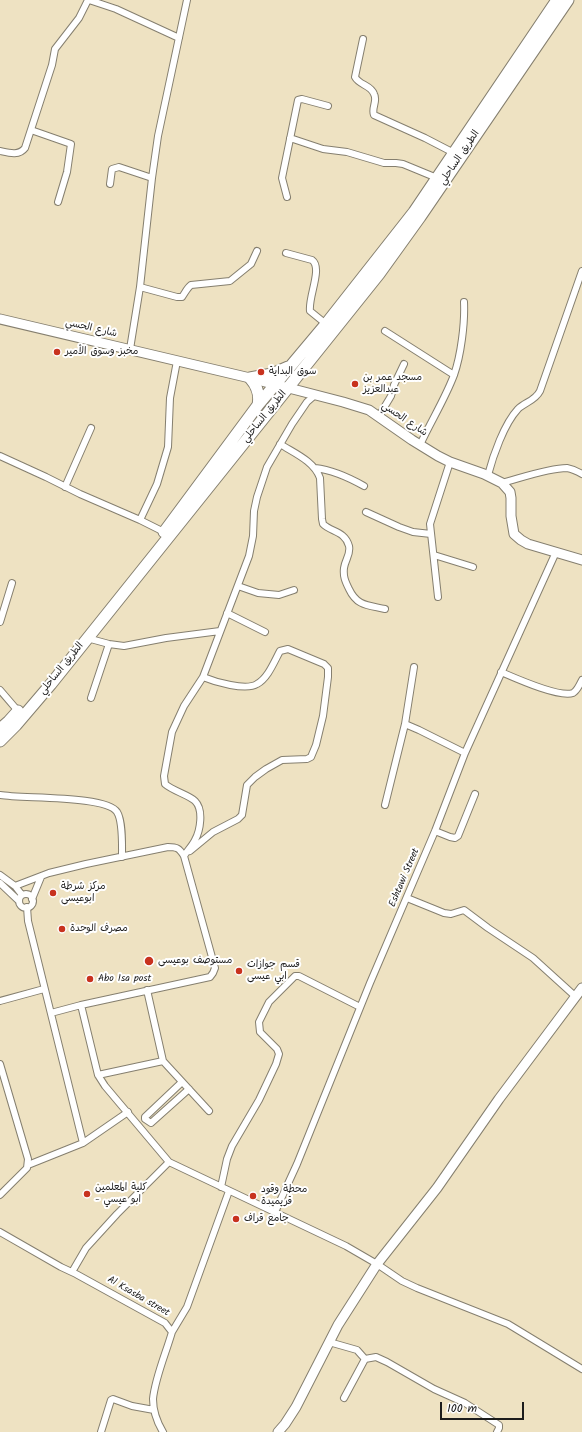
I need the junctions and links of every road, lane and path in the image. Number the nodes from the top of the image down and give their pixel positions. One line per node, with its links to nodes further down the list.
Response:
1 (88, 0): 5 (street); 8 (street)
2 (187, 0): 5 (street)
3 (557, 0): 11 (highway, الطريق الساحلي)
4 (568, 0): 32 (highway, الطريق الساحلي)
5 (179, 38): 12 (street)
6 (363, 39): 11 (street)
7 (328, 106): 9 (street)
8 (31, 130): 10 (street); 16 (street)
9 (290, 138): 13 (street); 15 (street)
10 (0, 151)
11 (454, 153): 13 (highway, الطريق الساحلي)
12 (152, 178): 14 (street); 20 (street)
13 (437, 178): 23 (highway, الطريق الساحلي)
14 (110, 184)
15 (287, 197)
16 (58, 202)
17 (257, 251): 20 (street)
18 (286, 253): 23 (street)
19 (582, 271): 43 (street)
20 (140, 287): 25 (street)
21 (464, 302): 29 (street)
22 (0, 320): 25 (street, شارع الحسي)
23 (326, 324): 27 (highway, الطريق الساحلي)
24 (385, 331): 29 (street)
25 (130, 349): 26 (street, شارع الحسي)
26 (177, 361): 30 (street, شارع الحسي); 48 (street)
27 (292, 364): 30 (highway); 31 (highway, الطريق الساحلي)
28 (404, 364): 35 (street)
29 (454, 375): 38 (street)
30 (250, 378): 31 (street, شارع الحسي); 34 (highway)
31 (275, 385): 32 (street, شارع الحسي); 34 (highway, الطريق الساحلي)
32 (288, 388): 33 (street, شارع الحسي); 64 (highway, الطريق الساحلي)
33 (315, 395): 35 (street, شارع الحسي); 37 (street)
34 (258, 405): 49 (highway, الطريق الساحلي)
35 (379, 416): 38 (street, شارع الحسي)
36 (91, 428): 46 (street)
37 (280, 444): 41 (street); 56 (street)
38 (420, 444): 40 (street, شارع الحسي)
39 (0, 456): 46 (street)
40 (450, 462): 43 (street, شارع الحسي); 50 (street)
41 (315, 468): 45 (street); 59 (street)
42 (582, 474): 44 (street)
43 (488, 475): 44 (street, شارع الحسي)
44 (502, 482): 51 (street)
45 (364, 486)
46 (65, 487): 48 (street)
47 (366, 512): 50 (street)
48 (140, 520): 49 (street)
49 (164, 532): 72 (highway, الطريق الساحلي)
50 (431, 534): 52 (street)
51 (556, 552): 53 (street); 67 (street, Eshtawi Street)
52 (434, 555): 54 (street); 58 (street)
53 (582, 560)
54 (472, 566)
55 (12, 583): 61 (street)
56 (238, 586): 57 (street); 60 (street)
57 (294, 590)
58 (438, 597)
59 (384, 609)
60 (228, 613): 62 (street); 63 (street)
61 (0, 622)
62 (220, 630): 65 (street); 68 (street)
63 (265, 632)
64 (88, 638): 65 (street); 75 (highway, الطريق الساحلي)
65 (108, 644): 71 (street)
66 (414, 667): 73 (street)
67 (501, 672): 69 (street); 76 (street, Eshtawi Street)
68 (203, 677): 81 (street); 81 (street)
69 (582, 680)
70 (0, 690): 72 (street)
71 (91, 698)
72 (18, 711): 74 (highway, الطريق الساحلي)
73 (405, 724): 76 (street); 79 (street)
74 (0, 729)
75 (0, 741)
76 (465, 753): 80 (street, Eshtawi Street)
77 (475, 794): 80 (street)
78 (0, 795): 82 (street)
79 (385, 804)
80 (435, 832): 89 (street, Eshtawi Street)
81 (184, 856): 82 (street); 94 (street)
82 (122, 857): 84 (street)
83 (0, 875): 87 (street)
84 (41, 877): 85 (street); 90 (street)
85 (27, 882): 87 (street); 88 (street)
86 (0, 883): 88 (street)
87 (15, 886): 88 (street)
88 (22, 897): 90 (street); 91 (street)
89 (407, 898): 95 (street); 98 (street, Eshtawi Street)
90 (32, 899): 91 (street)
91 (27, 907): 93 (street)
92 (582, 988): 95 (street)
93 (44, 989): 96 (street); 99 (street)
94 (147, 990): 97 (street); 100 (street)
95 (576, 997): 115 (street)
96 (0, 1001)
97 (81, 1005): 99 (street); 102 (street)
98 (360, 1007): 110 (street); 113 (street, Eshtawi Street)
99 (51, 1013): 107 (street)
100 (163, 1060): 102 (street); 103 (street)
101 (0, 1064): 109 (street)
102 (98, 1075): 106 (street)
103 (182, 1082): 104 (street); 104 (street)
104 (189, 1089): 105 (street)
105 (208, 1111)
106 (128, 1112): 107 (street); 108 (street)
107 (83, 1143): 109 (street)
108 (169, 1162): 110 (street); 116 (street)
109 (28, 1165): 112 (street)
110 (221, 1187): 111 (street)
111 (229, 1191): 113 (street); 117 (street)
112 (0, 1195)
113 (275, 1212): 115 (street)
114 (0, 1232): 116 (street, Al Ksasba street)
115 (377, 1264): 118 (street); 120 (street)
116 (72, 1272): 117 (street, Al Ksasba street)
117 (172, 1332): 122 (street, Al Ksasba street)
118 (329, 1342): 119 (street); 125 (street)
119 (365, 1359): 121 (street); 126 (street)
120 (582, 1369)
121 (344, 1398)
122 (154, 1410): 123 (street); 124 (street, Al Ksasba street)
123 (101, 1432)
124 (163, 1432)
125 (278, 1432)
126 (497, 1432)

